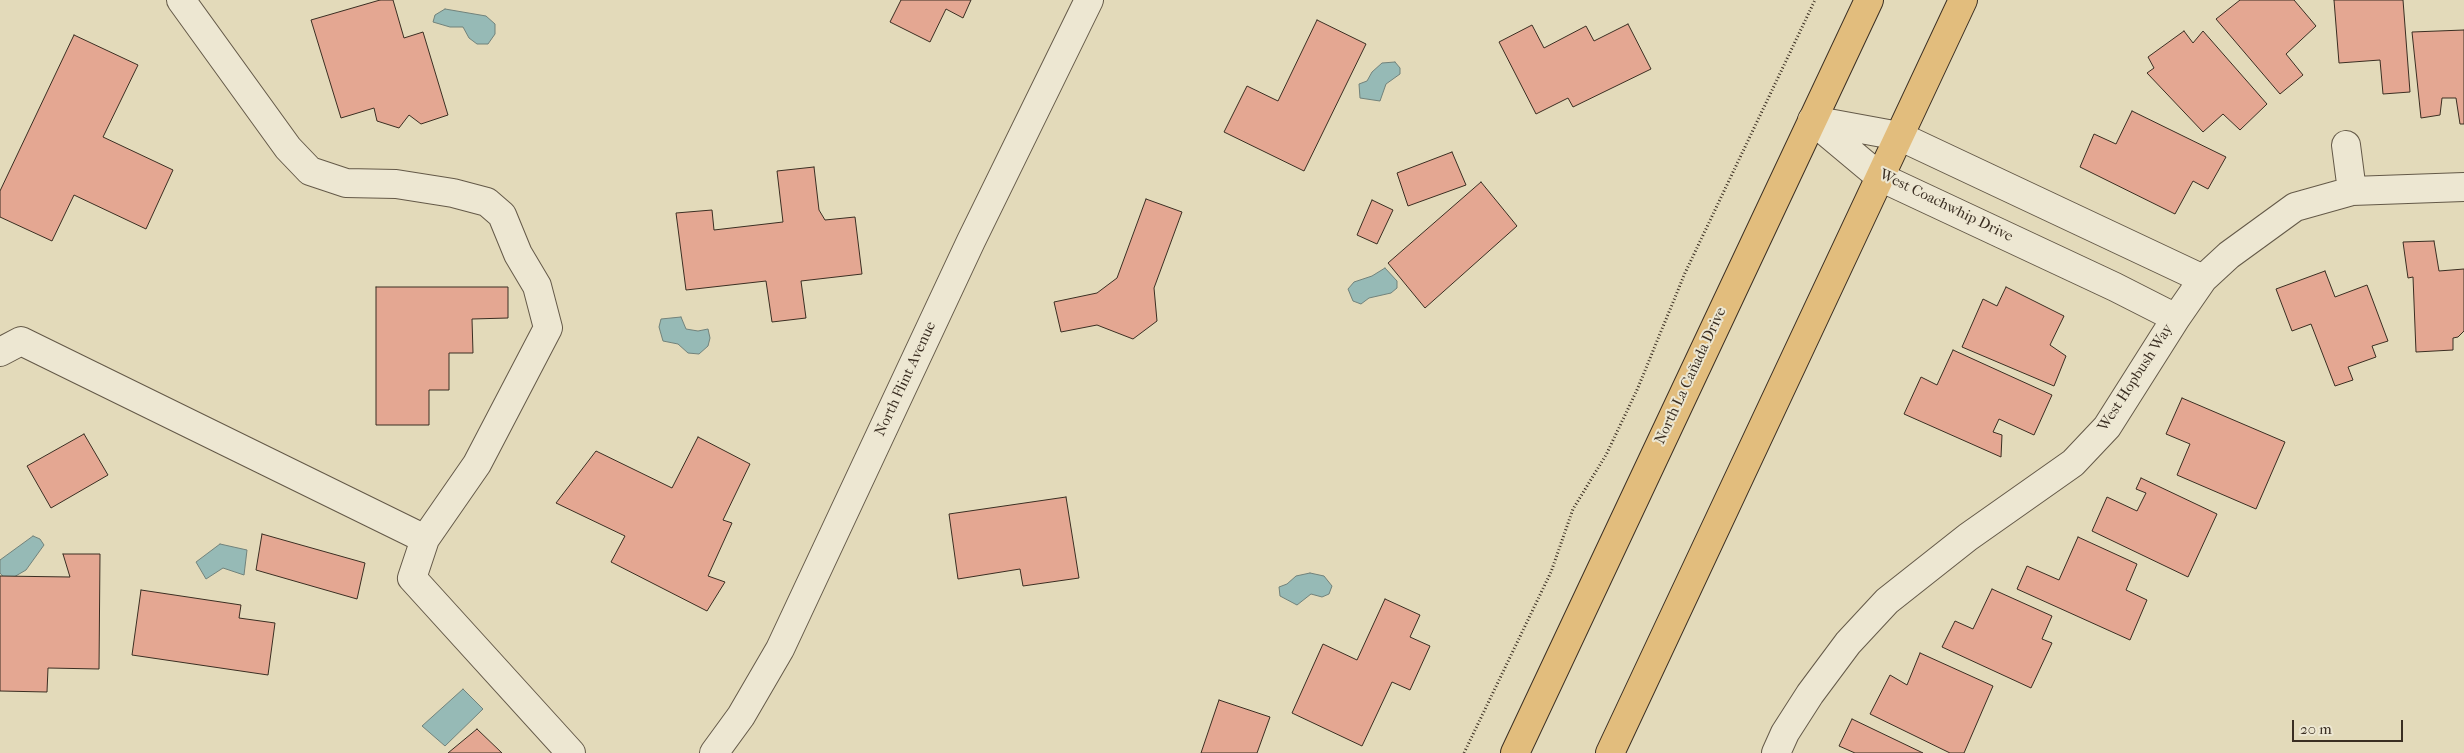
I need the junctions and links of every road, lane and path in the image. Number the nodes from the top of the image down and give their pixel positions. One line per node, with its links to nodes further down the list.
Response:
1 (181, 0): 15 (street)
2 (1089, 0): 17 (street, North Flint Avenue)
3 (1815, 0): 18 (path)
4 (1869, 0): 6 (main road, North La Cañada Drive)
5 (1963, 0): 7 (main road)
6 (1812, 120): 7 (street); 9 (street, West Coachwhip Drive); 19 (main road, North La Cañada Drive)
7 (1900, 136): 9 (main road); 12 (street)
8 (2346, 145): 11 (street)
9 (1880, 176): 13 (street, West Coachwhip Drive); 20 (main road)
10 (2464, 187): 11 (street, West Hopbush Way)
11 (2352, 191): 12 (street, West Hopbush Way)
12 (2203, 279): 13 (street, West Hopbush Way)
13 (2176, 318): 21 (street, West Hopbush Way)
14 (0, 352): 15 (street)
15 (425, 538): 16 (street)
16 (571, 753)
17 (714, 753)
18 (1464, 753)
19 (1515, 753)
20 (1610, 753)
21 (1776, 753)

